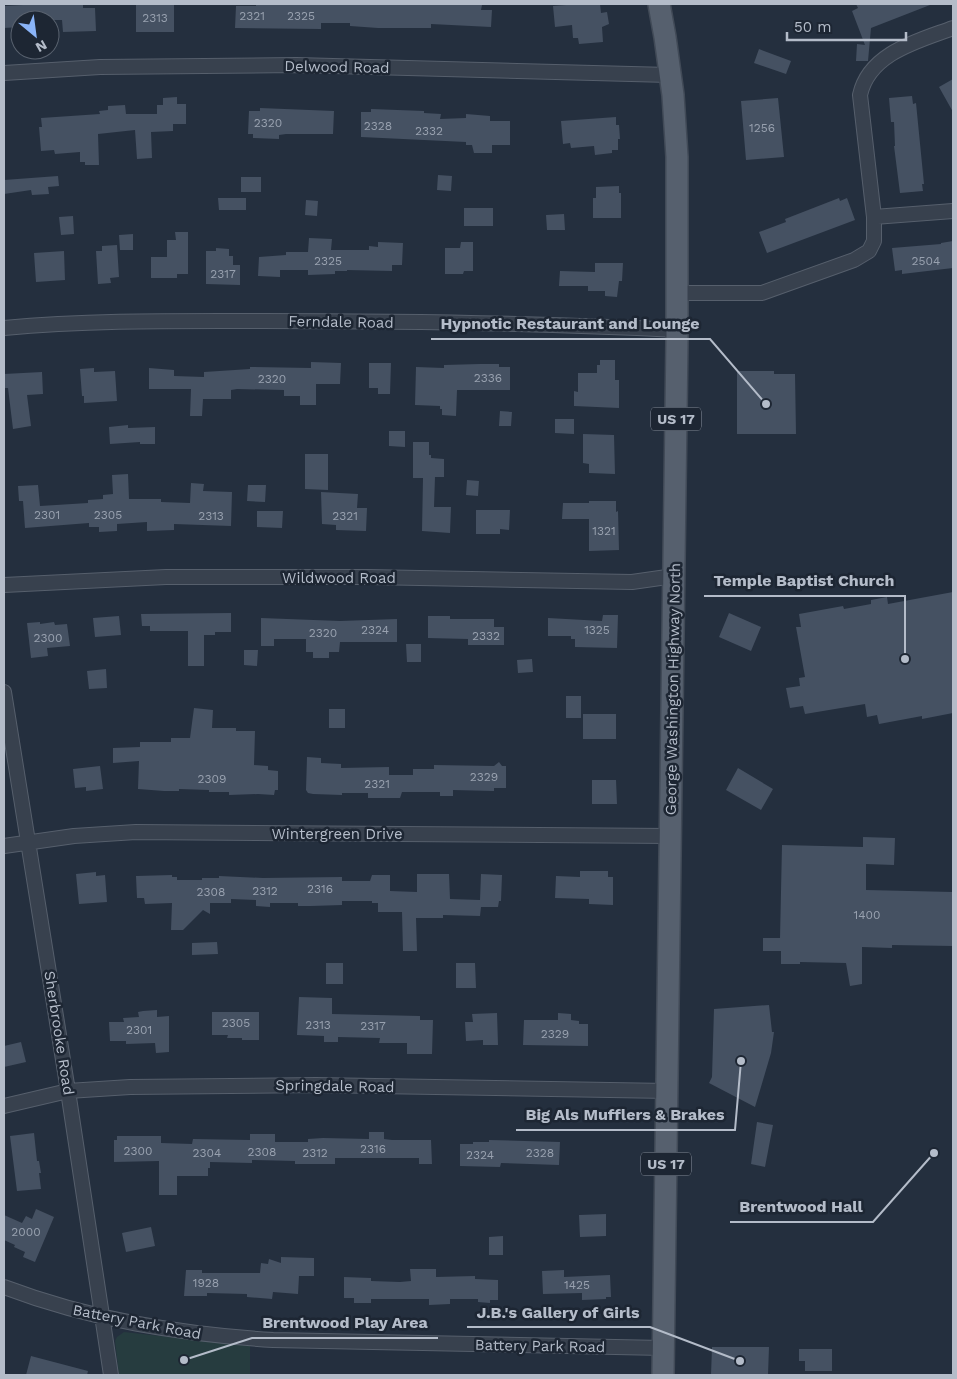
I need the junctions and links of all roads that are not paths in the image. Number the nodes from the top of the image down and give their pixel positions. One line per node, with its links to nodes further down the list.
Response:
1 (659, 4): 4 (main road, George Washington Highway North / US 17)
2 (953, 28): 6 (street)
3 (4, 73): 4 (street, Delwood Road)
4 (669, 75): 7 (main road, George Washington Highway North / US 17)
5 (953, 211): 6 (street)
6 (874, 217): 7 (street)
7 (678, 293): 9 (main road, George Washington Highway North / US 17)
8 (4, 328): 9 (street, Ferndale Road)
9 (678, 330): 10 (main road, George Washington Highway North / US 17)
10 (674, 576): 11 (street, Wildwood Road); 13 (main road, George Washington Highway North / US 17)
11 (4, 585)
12 (4, 692): 14 (street, Sherbrooke Road)
13 (670, 836): 14 (street, Wintergreen Drive); 17 (main road, George Washington Highway North / US 17)
14 (28, 842): 15 (street, Wintergreen Drive); 16 (street, Sherbrooke Road)
15 (4, 846)
16 (68, 1090): 17 (street, Springdale Road); 18 (street, Springdale Road); 20 (street, Sherbrooke Road)
17 (668, 1091): 21 (main road, George Washington Highway North / US 17)
18 (4, 1106)
19 (4, 1287): 20 (street, Battery Park Road)
20 (103, 1318): 21 (street, Battery Park Road); 22 (street, Sherbrooke Road)
21 (663, 1348): 23 (main road, George Washington Highway North / US 17)
22 (111, 1375)
23 (663, 1375)

